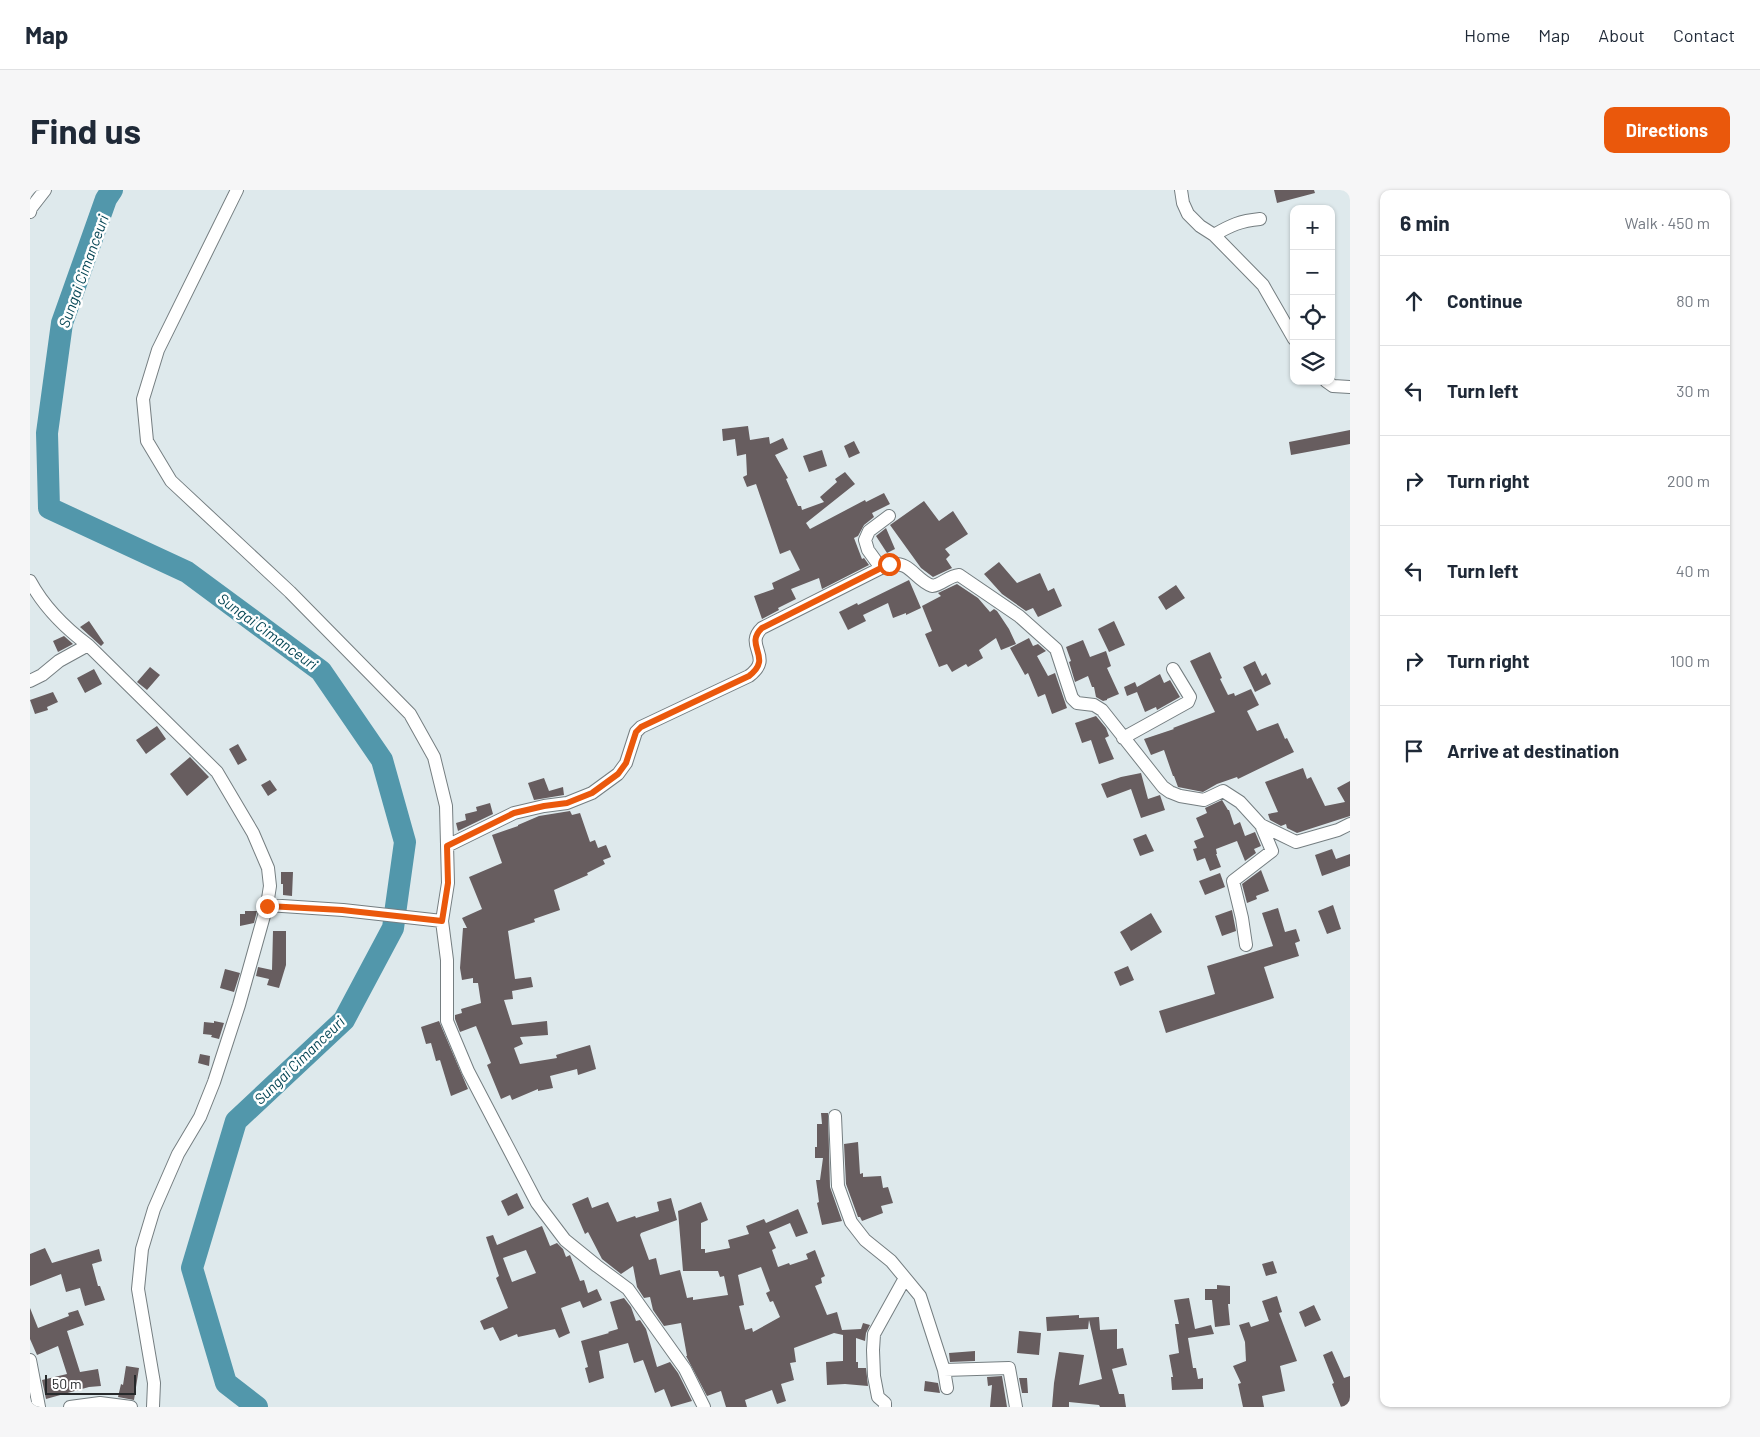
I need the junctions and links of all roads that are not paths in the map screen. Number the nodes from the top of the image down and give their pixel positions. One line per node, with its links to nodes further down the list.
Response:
1 (45, 190): 4 (street)
2 (237, 190): 19 (street)
3 (1181, 190): 6 (street)
4 (30, 212)
5 (1260, 219): 6 (street)
6 (1214, 235): 7 (street)
7 (1290, 332)
8 (1332, 385): 9 (street)
9 (1350, 387)
10 (889, 516): 11 (street)
11 (881, 568): 16 (street); 19 (street)
12 (30, 581): 13 (street)
13 (88, 645): 15 (street); 20 (street)
14 (1172, 669): 16 (street)
15 (30, 681)
16 (1123, 738): 18 (street)
17 (1350, 824): 18 (street)
18 (1261, 825): 22 (street)
19 (447, 846): 21 (street)
20 (267, 906): 21 (street); 31 (street)
21 (436, 921): 32 (street)
22 (1246, 945)
23 (835, 1116): 24 (street)
24 (906, 1278): 26 (street); 33 (street)
25 (30, 1364): 28 (street)
26 (944, 1370): 27 (street); 34 (street)
27 (947, 1388)
28 (39, 1407)
29 (70, 1407): 30 (street)
30 (131, 1407)
31 (153, 1407)
32 (704, 1407)
33 (885, 1407)
34 (1016, 1407)

